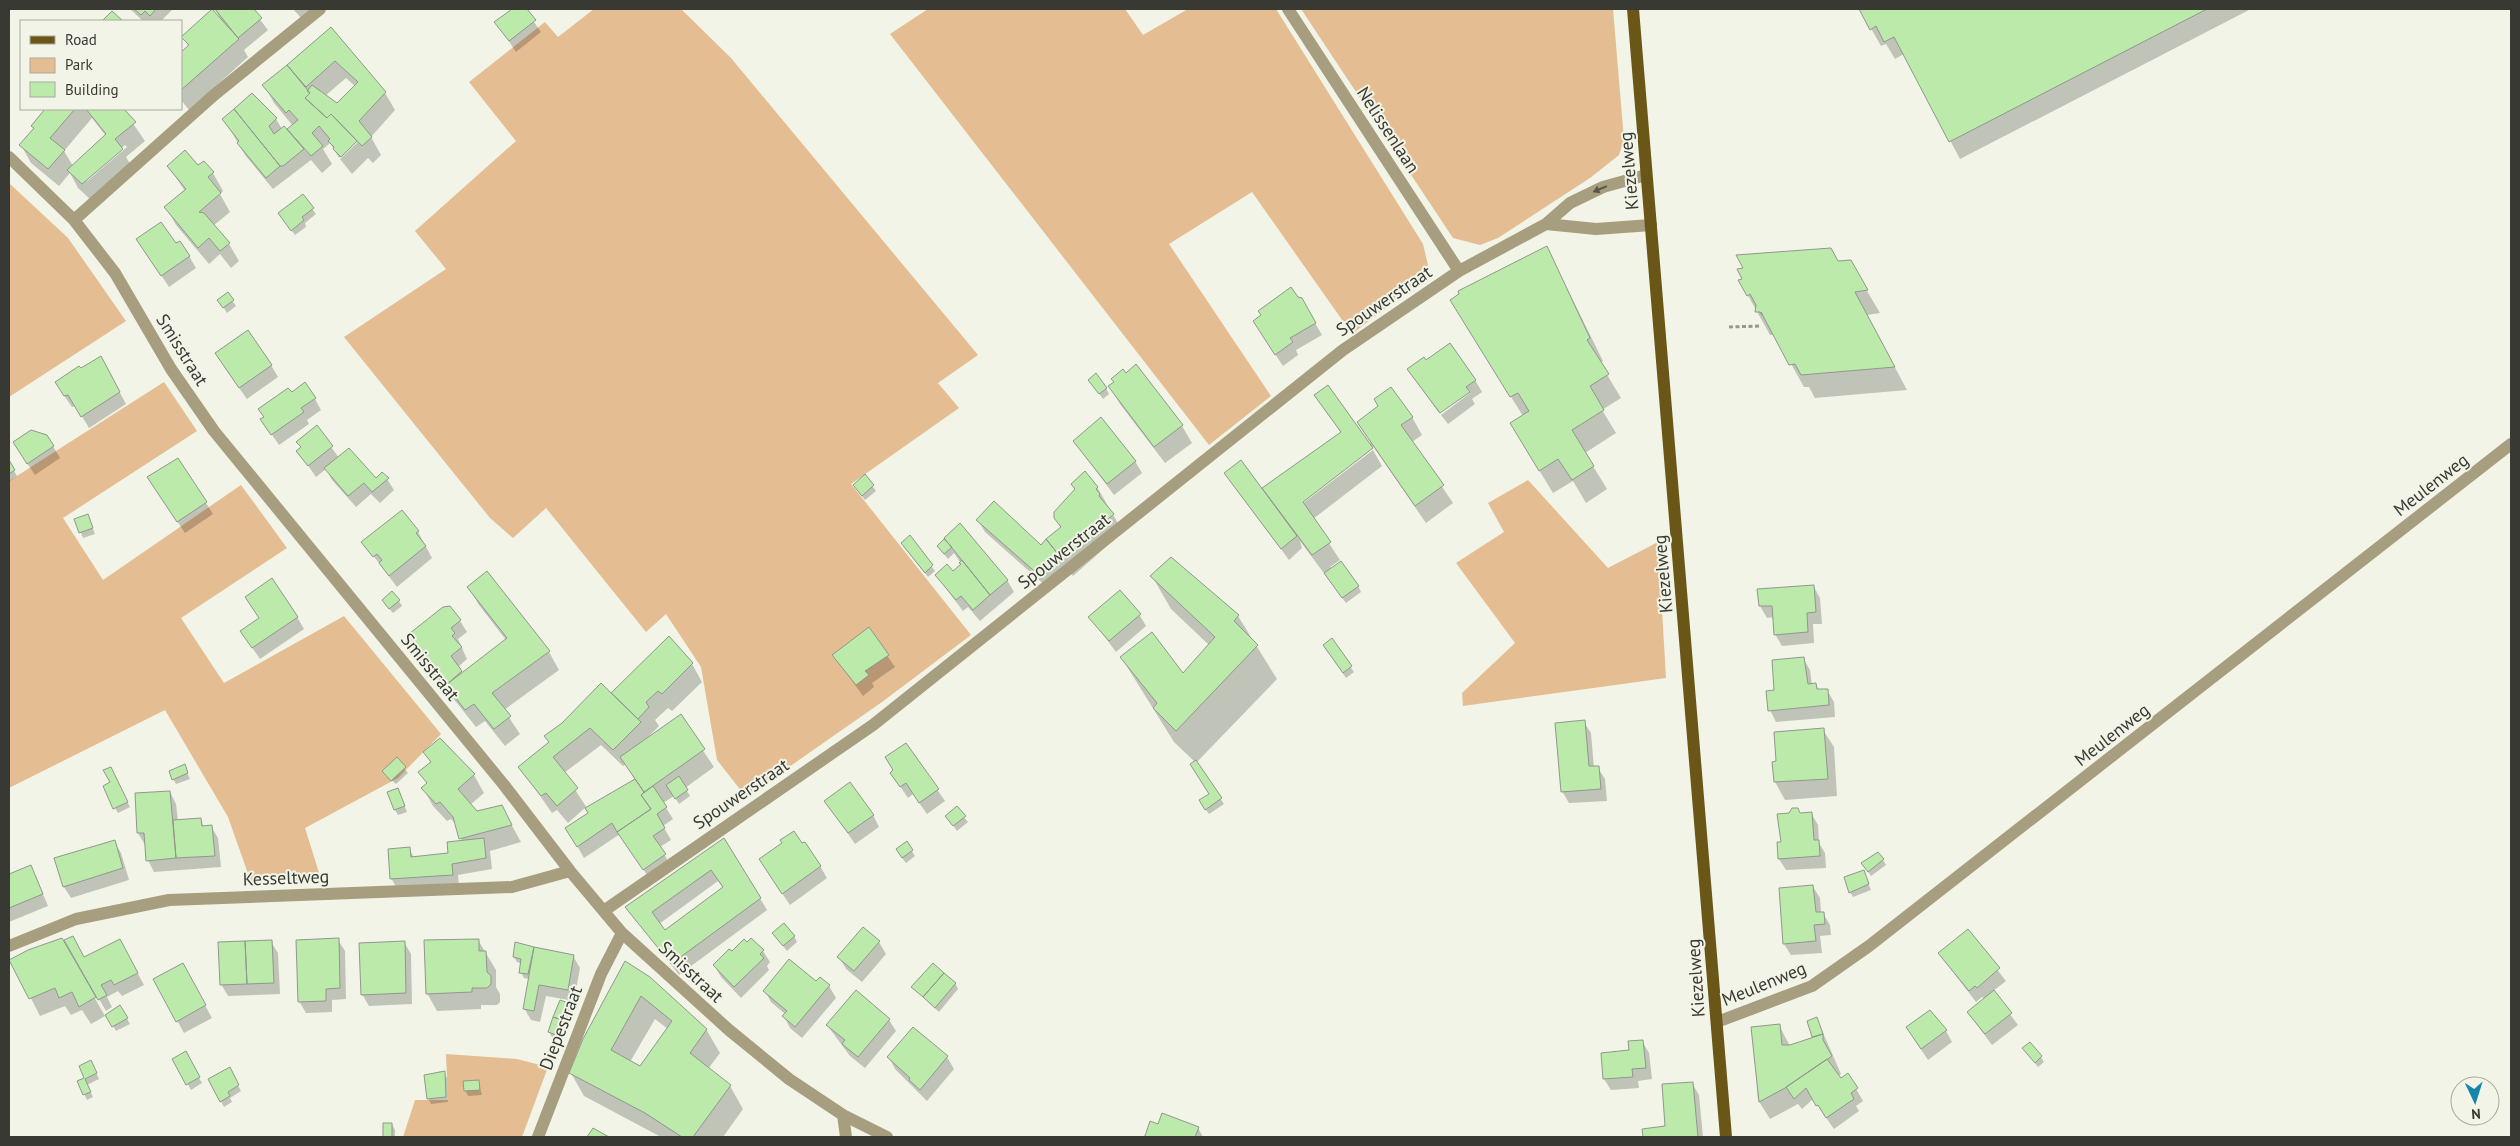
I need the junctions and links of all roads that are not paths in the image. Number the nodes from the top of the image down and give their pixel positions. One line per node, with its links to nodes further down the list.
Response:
1 (320, 9): 6 (street)
2 (1288, 9): 9 (street, Nelissenlaan)
3 (1633, 9): 5 (main road, Kiezelweg)
4 (9, 157): 6 (street, Smisstraat)
5 (1646, 175): 7 (street, Spouwerstraat, one-way to 7); 8 (main road, Kiezelweg)
6 (74, 220): 11 (street, Smisstraat)
7 (1546, 224): 8 (street); 9 (street, Spouwerstraat)
8 (1651, 225): 15 (main road, Kiezelweg)
9 (1459, 271): 12 (street, Spouwerstraat)
10 (2511, 444): 15 (street, Meulenweg)
11 (570, 871): 12 (street, Smisstraat); 14 (street, Kesseltweg)
12 (605, 910): 13 (street, Smisstraat)
13 (622, 933): 16 (street, Smisstraat); 17 (street, Diepestraat)
14 (9, 946)
15 (1717, 1022): 20 (main road, Kiezelweg)
16 (843, 1114): 18 (street); 19 (street, Smisstraat)
17 (538, 1137)
18 (846, 1137)
19 (887, 1137)
20 (1726, 1137)

